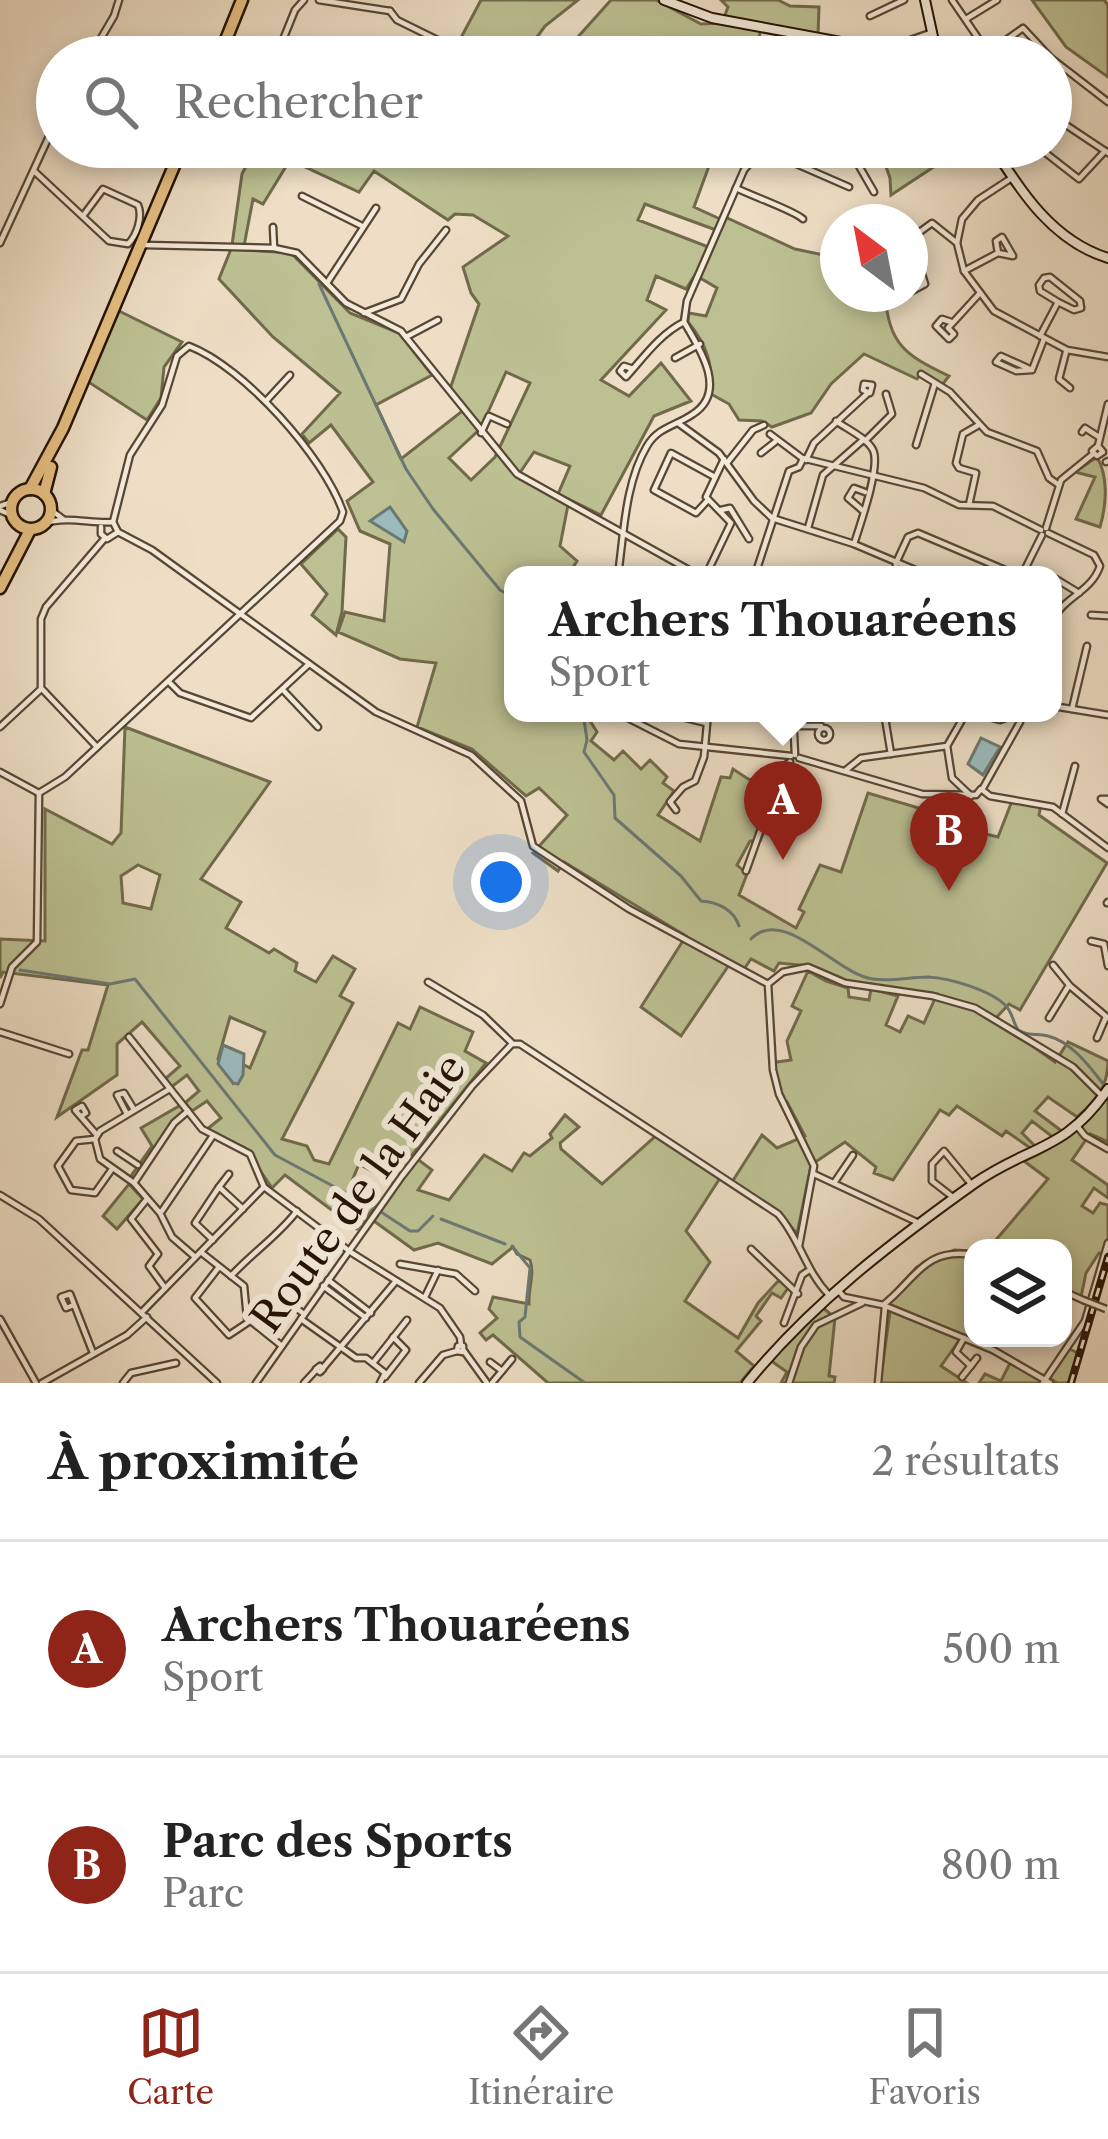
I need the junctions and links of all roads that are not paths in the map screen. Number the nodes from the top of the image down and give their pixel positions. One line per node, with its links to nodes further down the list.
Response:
1 (118, 0): 15 (street)
2 (242, 0): 16 (main road)
3 (304, 0): 17 (street)
4 (320, 0): 11 (street)
5 (664, 0): 19 (street)
6 (904, 0): 12 (street)
7 (925, 0): 14 (street)
8 (952, 0): 13 (street)
9 (997, 0): 13 (street)
10 (398, 3): 11 (street)
11 (390, 11): 18 (street)
12 (870, 16)
13 (964, 20): 22 (street)
14 (933, 32): 20 (street); 21 (street)
15 (100, 36)
16 (227, 36)
17 (284, 36)
18 (429, 36)
19 (816, 36)
20 (922, 36)
21 (933, 36)
22 (976, 36)
23 (1012, 36): 24 (street)
24 (1034, 36)
25 (1072, 74): 26 (street)
26 (1108, 102)
27 (1072, 130): 28 (street)
28 (1106, 152): 35 (street)
29 (36, 166): 36 (street)
30 (173, 168): 49 (main road)
31 (747, 168): 39 (street)
32 (805, 168): 38 (street)
33 (860, 168): 40 (street)
34 (1007, 168): 37 (street)
35 (1065, 168)
36 (34, 171): 43 (street); 50 (street)
37 (1010, 179): 51 (street); 56 (street)
38 (849, 187)
39 (736, 188): 44 (street); 63 (street)
40 (874, 192)
41 (302, 196): 46 (street)
42 (376, 208): 46 (street)
43 (83, 216): 43 (street)
44 (803, 219)
45 (273, 226): 54 (street)
46 (362, 226): 58 (street)
47 (928, 226): 51 (street)
48 (446, 230): 61 (street)
49 (147, 231): 52 (street); 53 (main road)
50 (0, 243)
51 (957, 243): 57 (street)
52 (156, 244): 53 (street); 54 (street)
53 (141, 245): 70 (main road)
54 (274, 248): 58 (street)
55 (998, 253): 57 (street)
56 (1108, 257)
57 (964, 271): 59 (street)
58 (327, 283): 61 (street)
59 (980, 293): 64 (street); 66 (street)
60 (1058, 302): 60 (street); 66 (street)
61 (364, 314): 65 (street)
62 (438, 320): 65 (street)
63 (684, 322): 67 (street); 76 (street)
64 (951, 322)
65 (406, 337): 88 (street)
66 (1042, 337): 68 (street); 72 (street)
67 (700, 344): 71 (street); 83 (street)
68 (1067, 350): 69 (street); 77 (street)
69 (1108, 357)
70 (93, 358): 100 (main road); 102 (main road)
71 (675, 358)
72 (1032, 370): 72 (street)
73 (921, 374): 75 (street)
74 (290, 375): 80 (street)
75 (935, 383): 86 (street); 91 (street)
76 (634, 385)
77 (1070, 388)
78 (867, 394): 82 (street)
79 (886, 394): 90 (street)
80 (266, 401): 111 (street); 134 (street)
81 (1108, 404): 89 (street)
82 (836, 421): 90 (street); 93 (street)
83 (677, 422): 95 (street); 117 (street)
84 (507, 424): 88 (street)
85 (764, 424): 95 (street)
86 (980, 425): 99 (street); 104 (street)
87 (1082, 432): 89 (street)
88 (481, 434): 117 (street)
89 (1100, 436): 94 (street)
90 (864, 441): 96 (street); 98 (street)
91 (916, 445)
92 (761, 453): 93 (street)
93 (805, 459): 96 (street); 109 (street)
94 (1103, 459): 99 (street)
95 (726, 461): 97 (street); 109 (street)
96 (832, 467): 98 (street); 113 (street)
97 (713, 476): 103 (street); 103 (street)
98 (873, 476): 101 (street); 104 (street)
99 (1059, 485): 116 (street)
100 (30, 489): 102 (main road); 107 (main road)
101 (867, 493): 106 (street); 106 (street)
102 (44, 494): 108 (main road)
103 (707, 501): 105 (street)
104 (969, 505): 116 (street)
105 (722, 510): 119 (street); 124 (street)
106 (862, 510): 120 (street)
107 (8, 512): 114 (main road); 130 (main road)
108 (48, 516): 110 (street); 110 (street); 114 (main road)
109 (772, 518): 113 (street); 125 (street)
110 (69, 520): 112 (street)
111 (113, 522): 112 (street); 115 (street)
112 (101, 526): 118 (street)
113 (808, 528): 120 (street)
114 (30, 530): 130 (main road)
115 (118, 532): 118 (street); 134 (street)
116 (1044, 532): 129 (street); 132 (street)
117 (623, 533): 122 (street); 123 (street)
118 (105, 538): 142 (street)
119 (749, 539)
120 (854, 544): 121 (street)
121 (897, 561): 126 (street); 127 (street); 128 (street)
122 (619, 566)
123 (685, 566)
124 (707, 566)
125 (758, 566)
126 (897, 566)
127 (908, 566)
128 (997, 566)
129 (1024, 566)
130 (0, 583)
131 (1062, 583): 132 (street)
132 (1079, 593): 133 (street)
133 (1062, 607)
134 (240, 614): 139 (street); 141 (street)
135 (1091, 615): 136 (street)
136 (1108, 616)
137 (1087, 646): 138 (street)
138 (1083, 662): 140 (street); 145 (street)
139 (309, 664): 143 (street); 176 (street)
140 (1092, 664)
141 (169, 682): 143 (street); 159 (street)
142 (41, 689): 156 (street); 159 (street)
143 (283, 690): 157 (street)
144 (1062, 707): 145 (street)
145 (1072, 709): 146 (street)
146 (1108, 715)
147 (634, 722): 160 (street)
148 (699, 722): 153 (street)
149 (794, 722): 154 (street)
150 (886, 722): 161 (street)
151 (961, 722): 158 (street)
152 (1020, 722): 167 (street)
153 (706, 724): 160 (street)
154 (794, 726): 155 (street); 162 (street)
155 (820, 726)
156 (0, 727)
157 (318, 728)
158 (947, 746): 161 (street); 167 (street)
159 (97, 747): 166 (street)
160 (703, 749): 162 (street); 168 (street)
161 (891, 754): 164 (street)
162 (794, 758): 164 (street); 171 (street)
163 (1076, 766): 169 (street)
164 (845, 771): 167 (street)
165 (0, 772): 166 (street)
166 (39, 793): 178 (street)
167 (978, 794): 169 (street)
168 (676, 810)
169 (1062, 814): 170 (street)
170 (1108, 848)
171 (746, 871)
172 (1091, 940): 174 (street)
173 (1053, 965): 177 (street)
174 (1108, 966)
175 (428, 982): 184 (street)
176 (768, 984): 187 (street); 202 (street)
177 (1070, 986): 179 (street); 180 (street)
178 (0, 1004)
179 (1107, 1017): 183 (street)
180 (1049, 1018)
181 (0, 1032): 185 (street)
182 (130, 1037): 186 (street)
183 (1097, 1038)
184 (513, 1044): 217 (street); 219 (street, Route de la Haie)
185 (69, 1054)
186 (168, 1090): 188 (street); 191 (street)
187 (1106, 1093): 190 (street)
188 (188, 1112): 192 (street); 203 (street)
189 (83, 1115): 191 (street)
190 (1078, 1126): 195 (street); 205 (street)
191 (95, 1136): 194 (street); 200 (street)
192 (212, 1137): 207 (street); 213 (street)
193 (61, 1139): 194 (street)
194 (71, 1147): 200 (street)
195 (1108, 1149)
196 (117, 1151): 198 (street)
197 (853, 1155): 204 (street)
198 (126, 1157): 199 (street); 200 (street)
199 (138, 1165)
200 (115, 1168): 203 (street)
201 (229, 1174): 206 (street)
202 (814, 1174): 204 (street); 217 (street)
203 (134, 1183): 210 (street)
204 (834, 1183): 214 (street)
205 (972, 1185): 209 (street); 209 (street)
206 (219, 1187): 211 (street); 215 (street)
207 (264, 1187): 211 (street); 212 (street)
208 (0, 1195): 240 (street)
209 (955, 1198): 214 (street)
210 (147, 1199): 213 (street); 229 (street)
211 (243, 1209): 215 (street)
212 (297, 1211): 219 (street); 226 (street)
213 (160, 1213): 220 (street)
214 (920, 1225): 231 (street)
215 (213, 1240): 220 (street)
216 (1108, 1243): 264 (street)
217 (799, 1246): 225 (street)
218 (751, 1249): 232 (street)
219 (348, 1250): 227 (street); 228 (street, Route de la Haie)
220 (198, 1255): 223 (street); 229 (street)
221 (964, 1255): 238 (street)
222 (400, 1264): 224 (street)
223 (219, 1267): 226 (street); 245 (street)
224 (438, 1270): 230 (street); 235 (street)
225 (808, 1271): 231 (street); 232 (street)
226 (231, 1276): 245 (street)
227 (396, 1281): 235 (street); 242 (street)
228 (325, 1283): 241 (street, Route de la Haie); 242 (street)
229 (165, 1288): 240 (street)
230 (475, 1291)
231 (833, 1293): 236 (street); 271 (street)
232 (797, 1294): 246 (street)
233 (1072, 1295): 239 (street, bridge)
234 (281, 1297): 241 (street)
235 (424, 1298): 252 (street)
236 (862, 1303): 238 (street); 272 (street)
237 (74, 1305): 253 (street)
238 (884, 1305): 248 (street); 273 (street)
239 (1107, 1310)
240 (144, 1315): 253 (street); 267 (street)
241 (302, 1316): 249 (street, Route de la Haie); 251 (street)
242 (369, 1316): 251 (street)
243 (0, 1319): 265 (street)
244 (406, 1320): 247 (street)
245 (250, 1321): 249 (street)
246 (784, 1323)
247 (393, 1337): 258 (street); 262 (street)
248 (964, 1338): 259 (street)
249 (283, 1346): 268 (street, Route de la Haie)
250 (986, 1347): 264 (street)
251 (342, 1348): 258 (street); 269 (street)
252 (461, 1349): 263 (street); 270 (street)
253 (93, 1353): 265 (street)
254 (977, 1358): 259 (street)
255 (512, 1359): 260 (street)
256 (490, 1362): 260 (street)
257 (176, 1363): 266 (street)
258 (373, 1363): 262 (street)
259 (971, 1366): 261 (street)
260 (502, 1371): 270 (street)
261 (962, 1377)
262 (382, 1380)
263 (421, 1382)
264 (1046, 1382)
265 (39, 1383)
266 (123, 1383)
267 (218, 1383)
268 (256, 1383)
269 (304, 1383)
270 (489, 1383)
271 (747, 1383)
272 (789, 1383)
273 (878, 1383)

